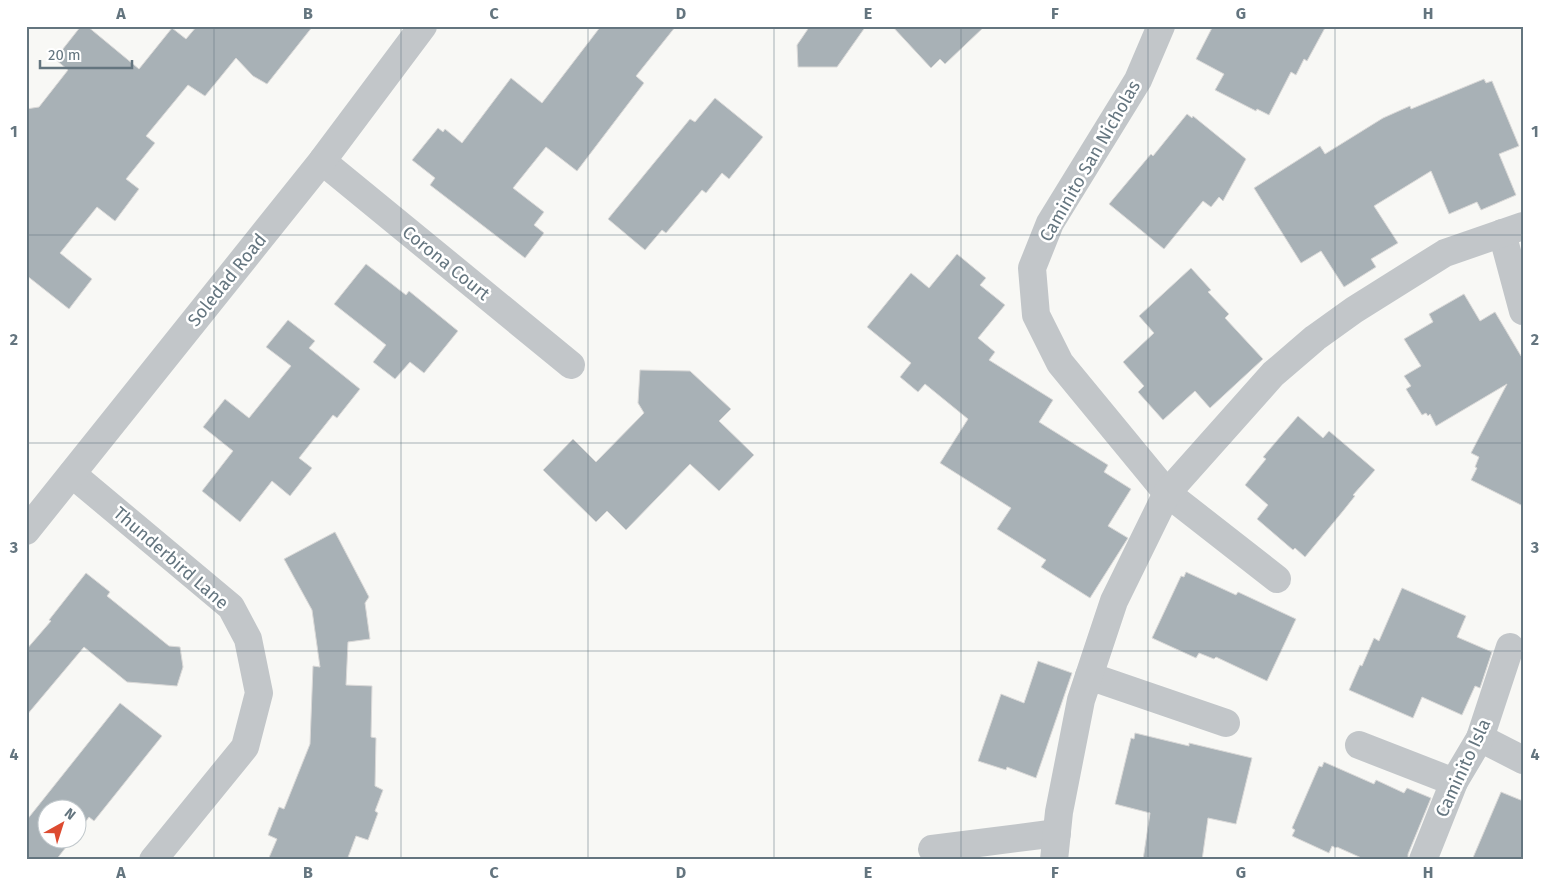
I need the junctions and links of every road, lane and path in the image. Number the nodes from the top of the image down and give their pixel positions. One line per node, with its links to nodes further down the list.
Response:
1 (423, 26): 3 (street, Soledad Road)
2 (1161, 26): 8 (street, Caminito San Nicholas)
3 (322, 160): 6 (street, Corona Court); 7 (street, Soledad Road)
4 (1512, 229): 5 (street); 8 (street)
5 (1523, 311)
6 (571, 365)
7 (72, 474): 9 (street, Soledad Road); 20 (street, Thunderbird Lane)
8 (1167, 494): 10 (street, Caminito San Nicholas); 12 (street)
9 (26, 531)
10 (1278, 579)
11 (1510, 647): 14 (street, Caminito Isla)
12 (1089, 676): 13 (street); 18 (street)
13 (1226, 724)
14 (1480, 738): 16 (street); 17 (street, Caminito Isla)
15 (1359, 745): 17 (street)
16 (1523, 760)
17 (1454, 782): 22 (street, Caminito Isla)
18 (1057, 833): 19 (street); 21 (street)
19 (932, 849)
20 (153, 860)
21 (1054, 860)
22 (1423, 860)

